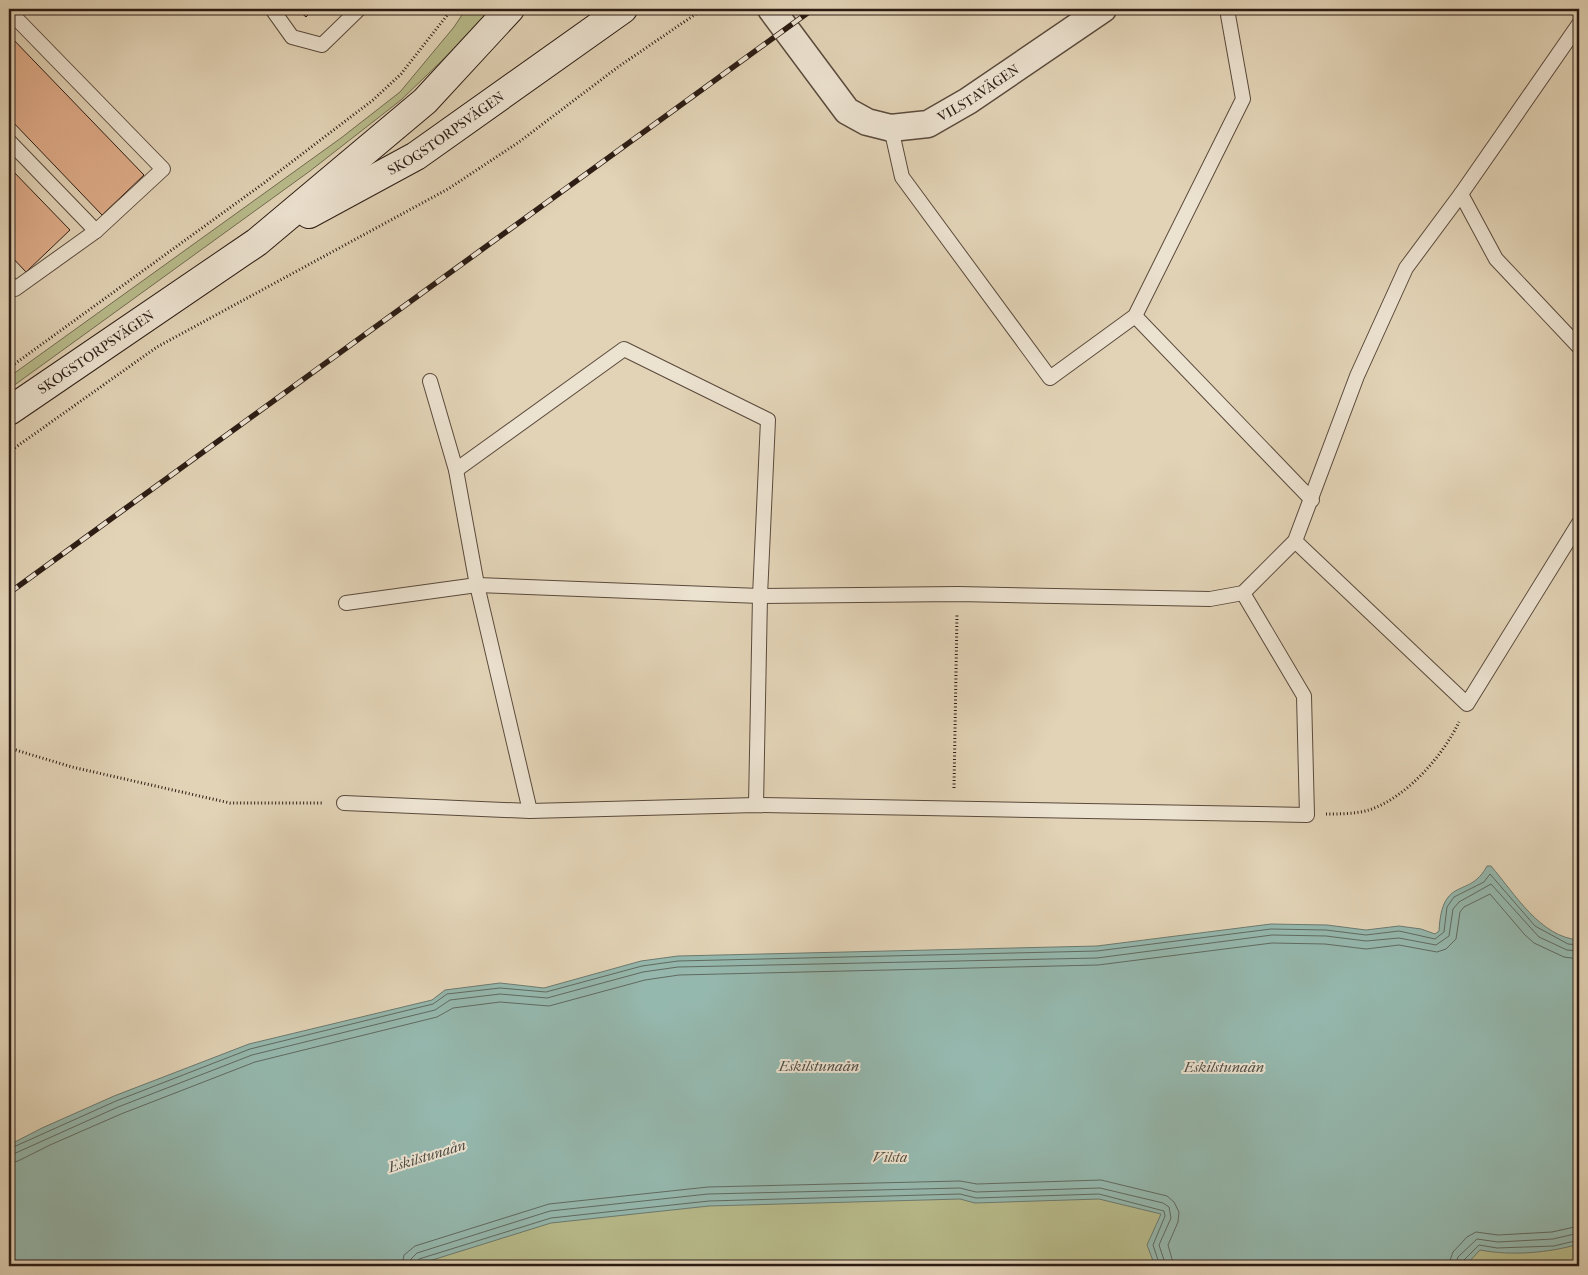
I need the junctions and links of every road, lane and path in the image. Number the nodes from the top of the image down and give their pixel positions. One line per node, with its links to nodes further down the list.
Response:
1 (272, 9): 2 (lane)
2 (359, 9)
3 (452, 9): 20 (path)
4 (510, 9): 16 (main road, SKOGSTORPSVÄGEN)
5 (623, 9): 16 (main road, SKOGSTORPSVÄGEN)
6 (703, 9): 23 (path)
7 (771, 9): 12 (street, VILSTAVÄGEN)
8 (1104, 9): 12 (street, VILSTAVÄGEN)
9 (9, 11): 15 (lane)
10 (1228, 15): 18 (lane)
11 (1579, 24): 14 (lane)
12 (891, 128): 18 (lane)
13 (9, 141): 15 (lane)
14 (1461, 194): 19 (lane); 25 (lane)
15 (96, 231): 17 (lane)
16 (257, 242): 22 (main road, SKOGSTORPSVÄGEN)
17 (9, 283)
18 (1135, 316): 25 (lane)
19 (1579, 348)
20 (9, 368)
21 (430, 381): 24 (lane)
22 (9, 411)
23 (9, 452)
24 (456, 470): 28 (lane); 31 (lane)
25 (1312, 500): 27 (lane)
26 (1579, 522): 33 (lane)
27 (1295, 541): 29 (lane); 33 (lane)
28 (477, 585): 31 (lane); 32 (lane); 38 (lane)
29 (1243, 593): 30 (lane); 39 (lane)
30 (958, 594): 31 (lane); 37 (path)
31 (760, 596): 36 (lane)
32 (346, 603)
33 (1468, 704): 39 (path)
34 (9, 748): 35 (path)
35 (344, 803): 38 (lane)
36 (756, 805): 37 (lane); 38 (lane)
37 (954, 808): 39 (lane)
38 (530, 811)
39 (1307, 814)

